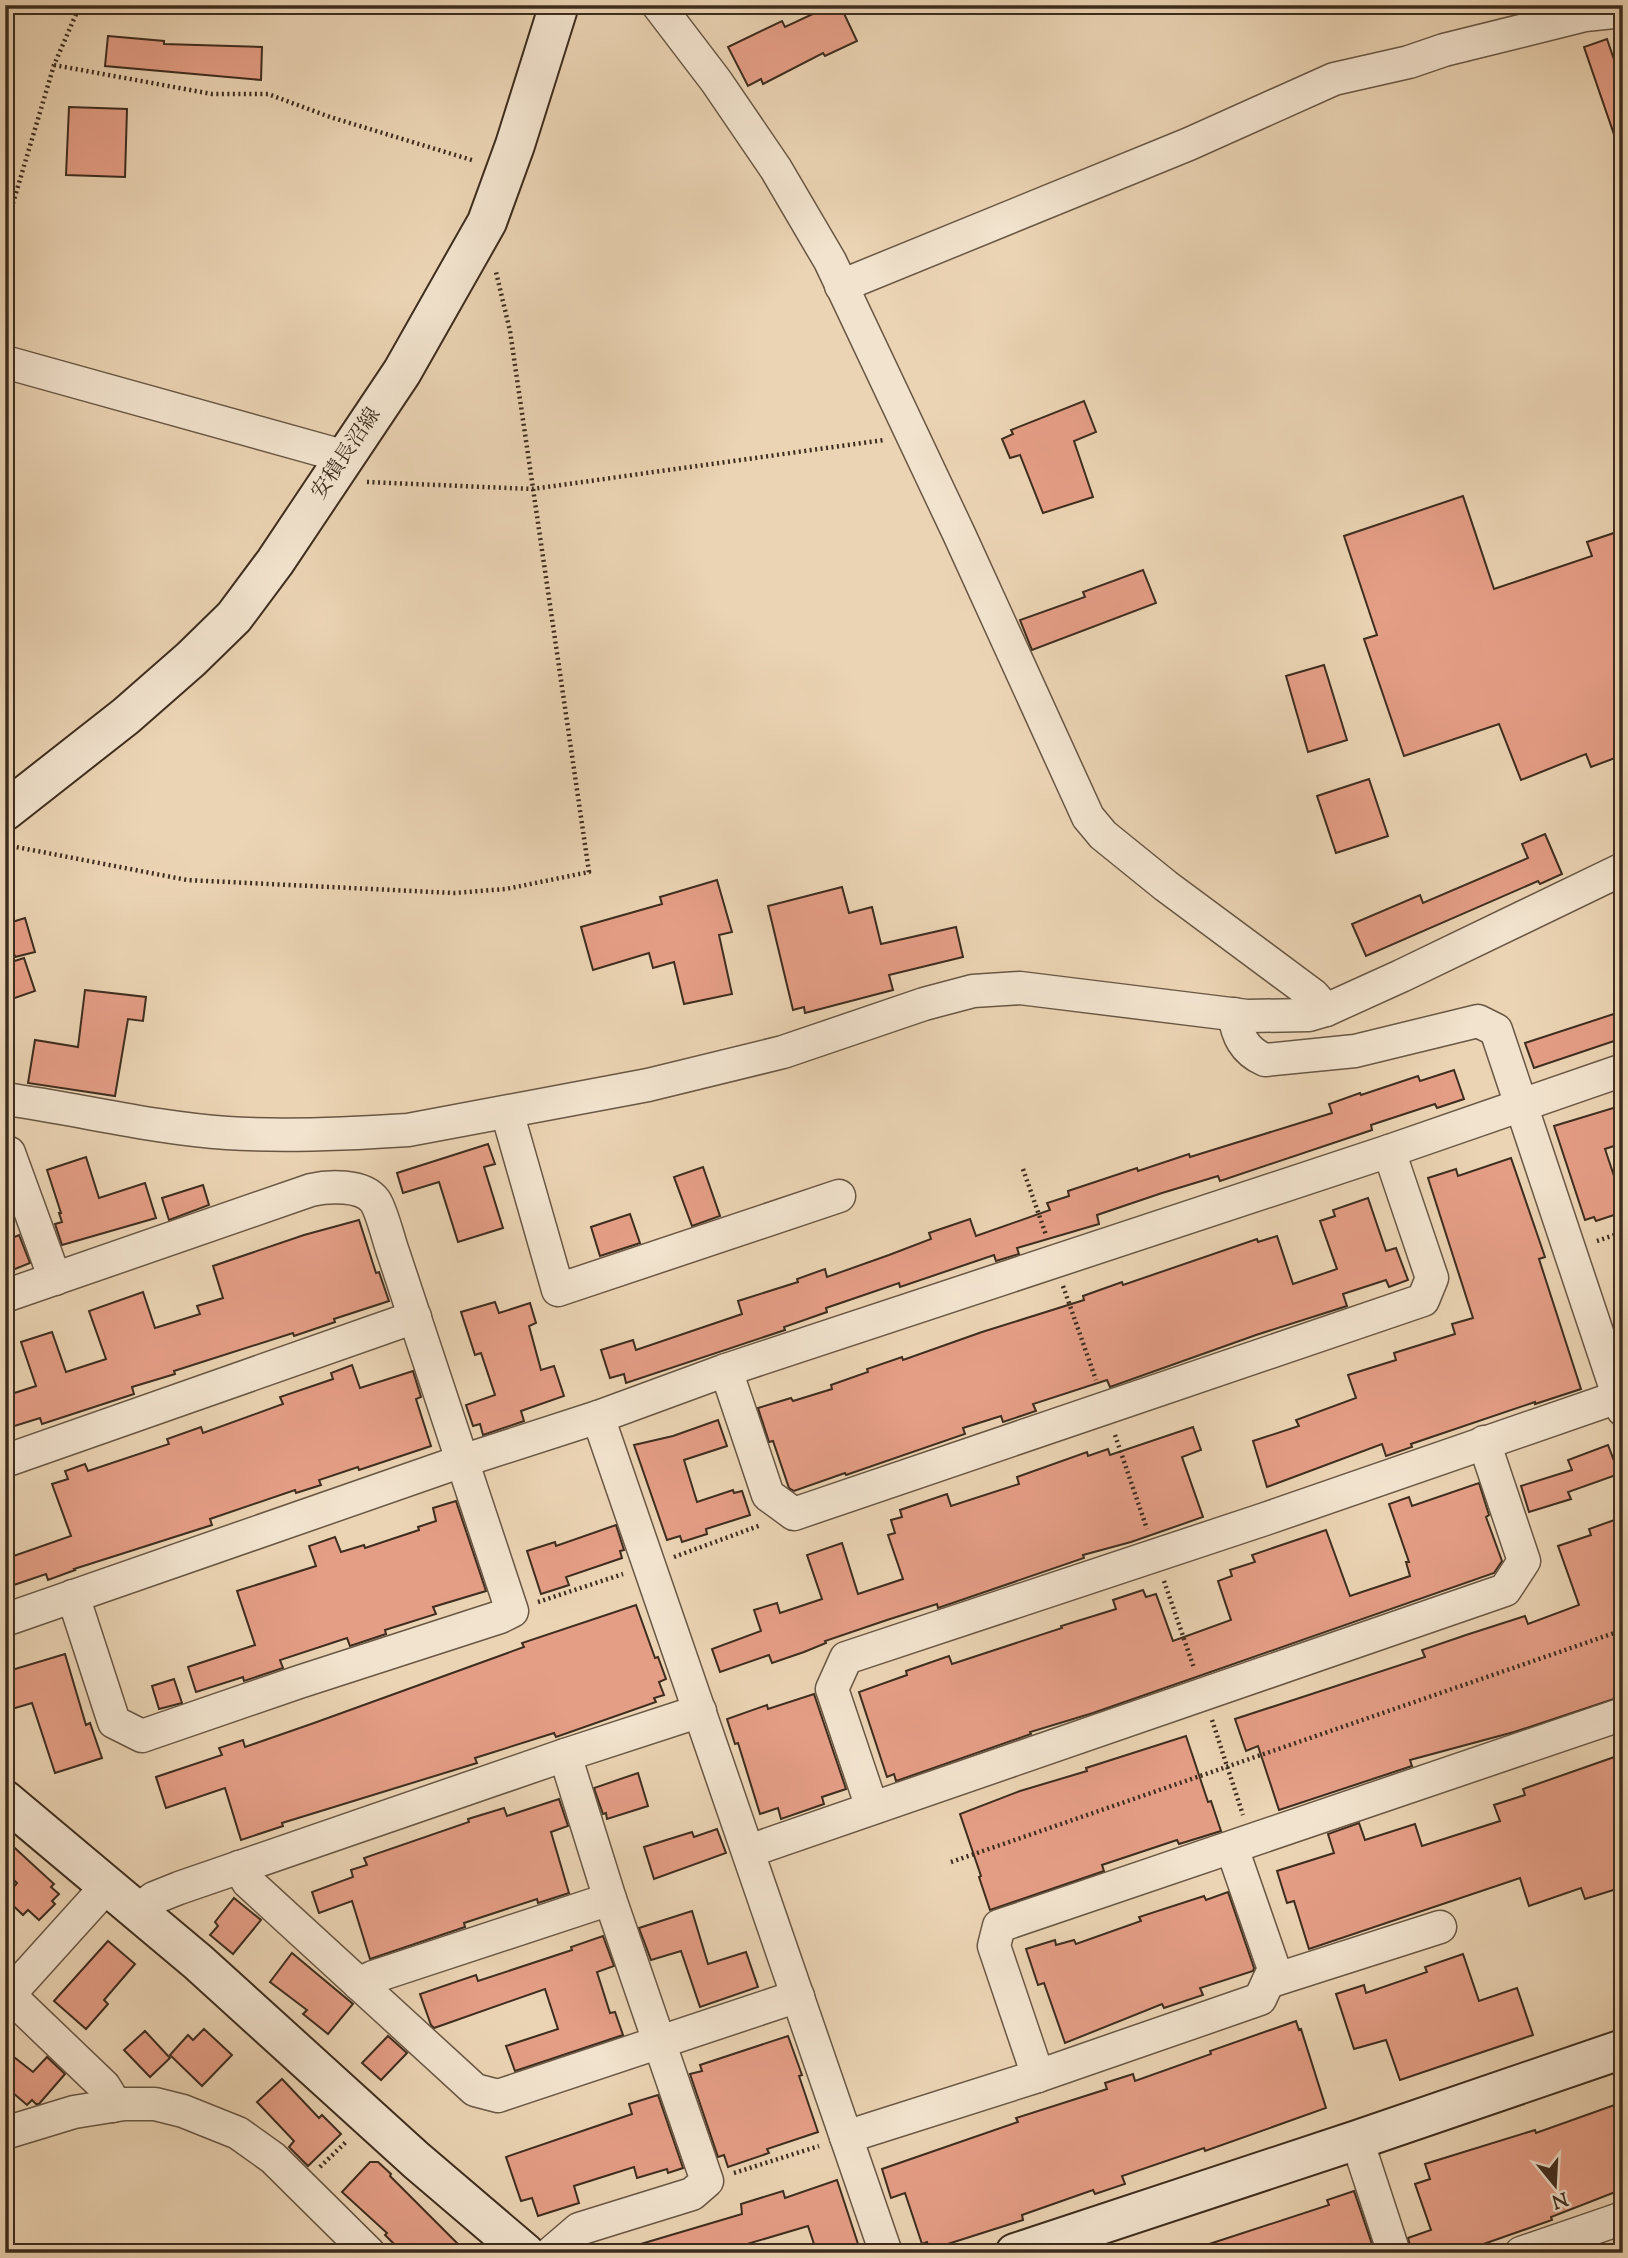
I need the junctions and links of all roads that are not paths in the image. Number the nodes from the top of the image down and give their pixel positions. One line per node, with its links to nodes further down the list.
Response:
1 (559, 5): 6 (street, 安積長沼線)
2 (658, 5): 4 (street)
3 (1623, 11): 4 (street)
4 (841, 286): 9 (street)
5 (5, 362): 6 (street)
6 (338, 468): 7 (street, 安積長沼線)
7 (5, 811)
8 (1623, 869): 9 (street)
9 (1326, 1010): 10 (street)
10 (1234, 1014): 13 (street); 14 (street)
11 (1623, 1070): 13 (street)
12 (5, 1099): 14 (street)
13 (1522, 1104): 16 (street); 22 (street)
14 (507, 1112): 17 (street)
15 (5, 1151): 18 (street)
16 (1389, 1151): 21 (street); 21 (street)
17 (839, 1196)
18 (55, 1279): 19 (street); 20 (street)
19 (5, 1296)
20 (415, 1317): 25 (street); 26 (street)
21 (726, 1370): 23 (street)
22 (1620, 1404): 24 (street)
23 (598, 1417): 26 (street); 29 (street)
24 (1484, 1443): 33 (street); 33 (street)
25 (5, 1461)
26 (462, 1461): 27 (street); 27 (street)
27 (72, 1596): 28 (street)
28 (5, 1620)
29 (700, 1712): 31 (street); 35 (street)
30 (1623, 1714): 34 (street)
31 (565, 1755): 36 (street); 38 (street)
32 (5, 1800): 37 (street)
33 (872, 1808): 35 (street)
34 (1242, 1845): 41 (street); 47 (street)
35 (748, 1851): 43 (street)
36 (239, 1867): 39 (street); 42 (street)
37 (107, 1886): 39 (street); 44 (street)
38 (610, 1899): 42 (street); 45 (street)
39 (136, 1911): 55 (street)
40 (1440, 1927): 41 (street)
41 (1268, 1982): 47 (street)
42 (359, 1984): 45 (street)
43 (798, 1996): 45 (street); 50 (street)
44 (7, 1997): 48 (street)
45 (659, 2042): 56 (street)
46 (1623, 2049): 51 (street)
47 (1038, 2076): 50 (street)
48 (112, 2106): 49 (street); 54 (street)
49 (5, 2133)
50 (846, 2137): 57 (street)
51 (1357, 2140): 53 (street); 58 (street)
52 (1623, 2218): 59 (street)
53 (1021, 2252)
54 (369, 2253)
55 (525, 2253)
56 (551, 2253)
57 (886, 2253)
58 (1394, 2253)
59 (1521, 2253)

